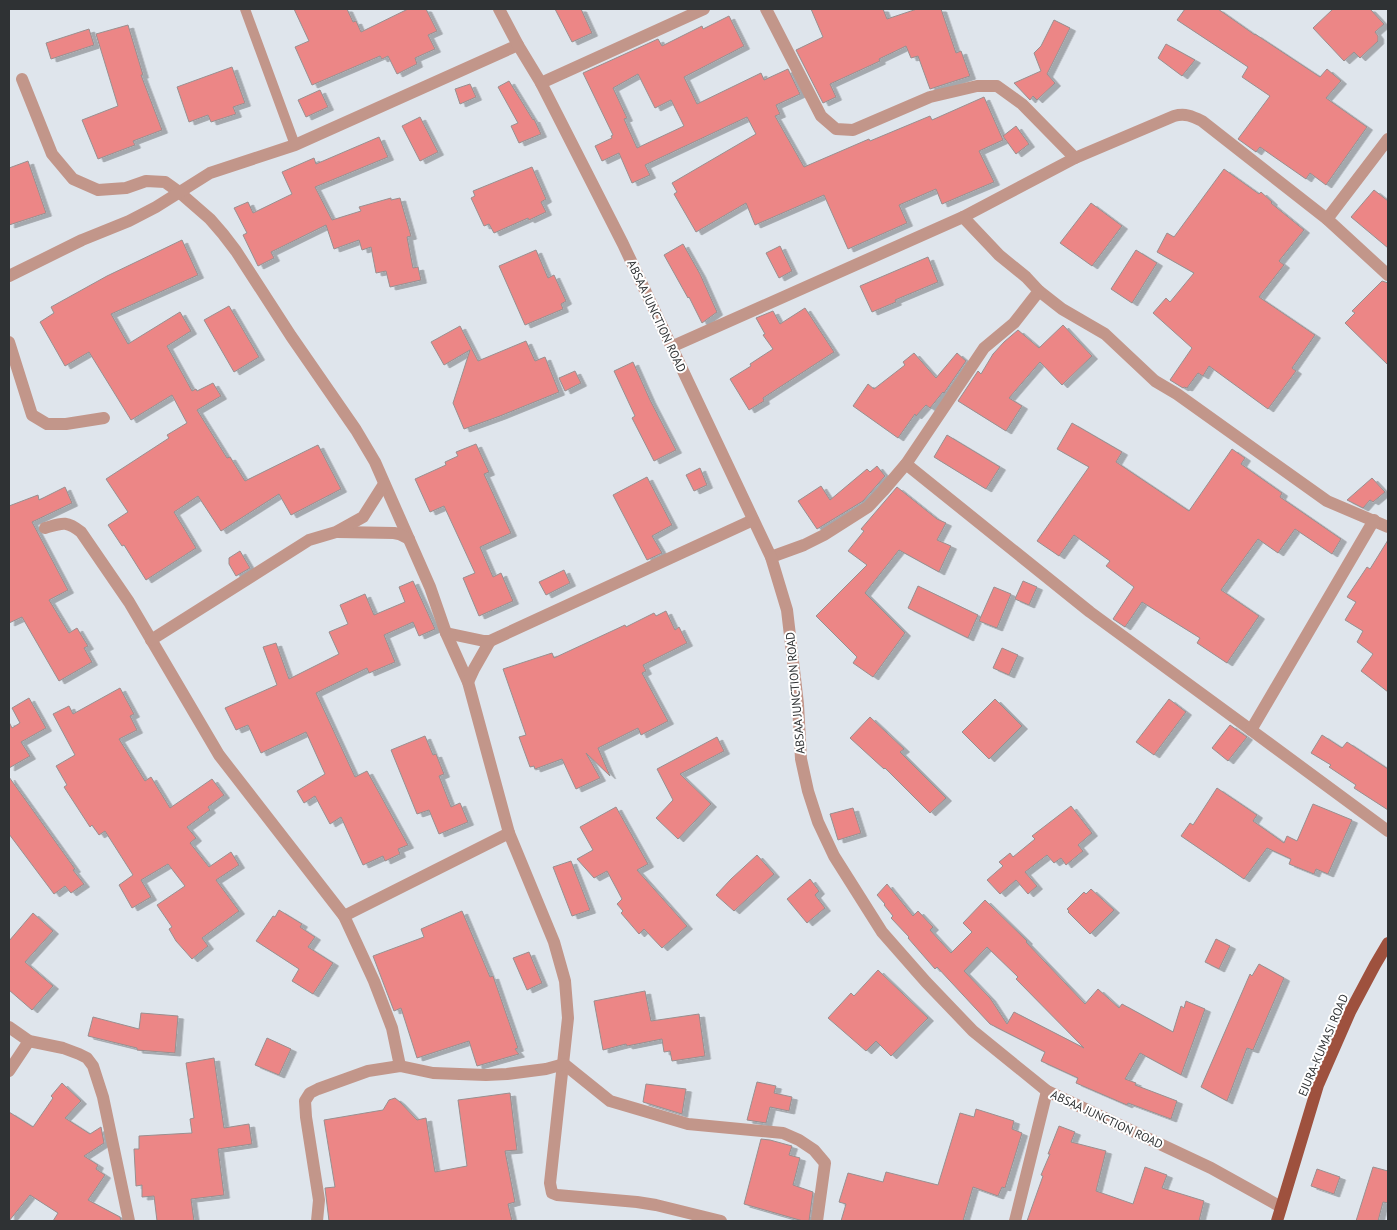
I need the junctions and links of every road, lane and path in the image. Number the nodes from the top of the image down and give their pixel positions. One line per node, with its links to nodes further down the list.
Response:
1 (245, 9): 9 (lane)
2 (499, 9): 5 (street, ABSAA JUNCTION ROAD)
3 (704, 9): 7 (street)
4 (766, 9): 10 (street)
5 (518, 45): 7 (street, ABSAA JUNCTION ROAD); 9 (street)
6 (22, 79): 11 (street)
7 (541, 83): 18 (street, ABSAA JUNCTION ROAD)
8 (1388, 139): 13 (street)
9 (295, 146): 11 (street)
10 (1075, 158): 12 (street); 13 (street)
11 (180, 192): 15 (street); 21 (street)
12 (963, 217): 16 (street); 18 (street)
13 (1327, 219): 14 (street)
14 (1388, 275)
15 (9, 276)
16 (1039, 291): 20 (street); 23 (street)
17 (9, 342): 19 (street)
18 (671, 347): 22 (street, ABSAA JUNCTION ROAD)
19 (104, 418)
20 (906, 464): 28 (street); 33 (street)
21 (384, 484): 26 (street); 27 (street)
22 (753, 520): 28 (street, ABSAA JUNCTION ROAD); 31 (street)
23 (1374, 520): 24 (street); 33 (street)
24 (1388, 526)
25 (46, 528): 30 (street)
26 (336, 532): 27 (street); 30 (street)
27 (409, 539): 29 (street)
28 (771, 557): 43 (street, ABSAA JUNCTION ROAD)
29 (446, 633): 31 (street); 32 (street)
30 (151, 640): 36 (street)
31 (490, 641): 32 (street)
32 (468, 682): 35 (street)
33 (1251, 730): 34 (street)
34 (1388, 831)
35 (509, 832): 36 (street); 40 (street)
36 (344, 916): 41 (street)
37 (1388, 943): 44 (main road, EJURA-KUMASI ROAD)
38 (9, 1027): 39 (street)
39 (29, 1041): 42 (street); 45 (street)
40 (564, 1064): 41 (street); 47 (street); 48 (street)
41 (400, 1066): 46 (street)
42 (9, 1071)
43 (1047, 1091): 44 (street, ABSAA JUNCTION ROAD); 49 (street)
44 (1281, 1206): 50 (main road, EJURA-KUMASI ROAD)
45 (130, 1221)
46 (317, 1221)
47 (721, 1221)
48 (819, 1221)
49 (1016, 1221)
50 (1277, 1221)

